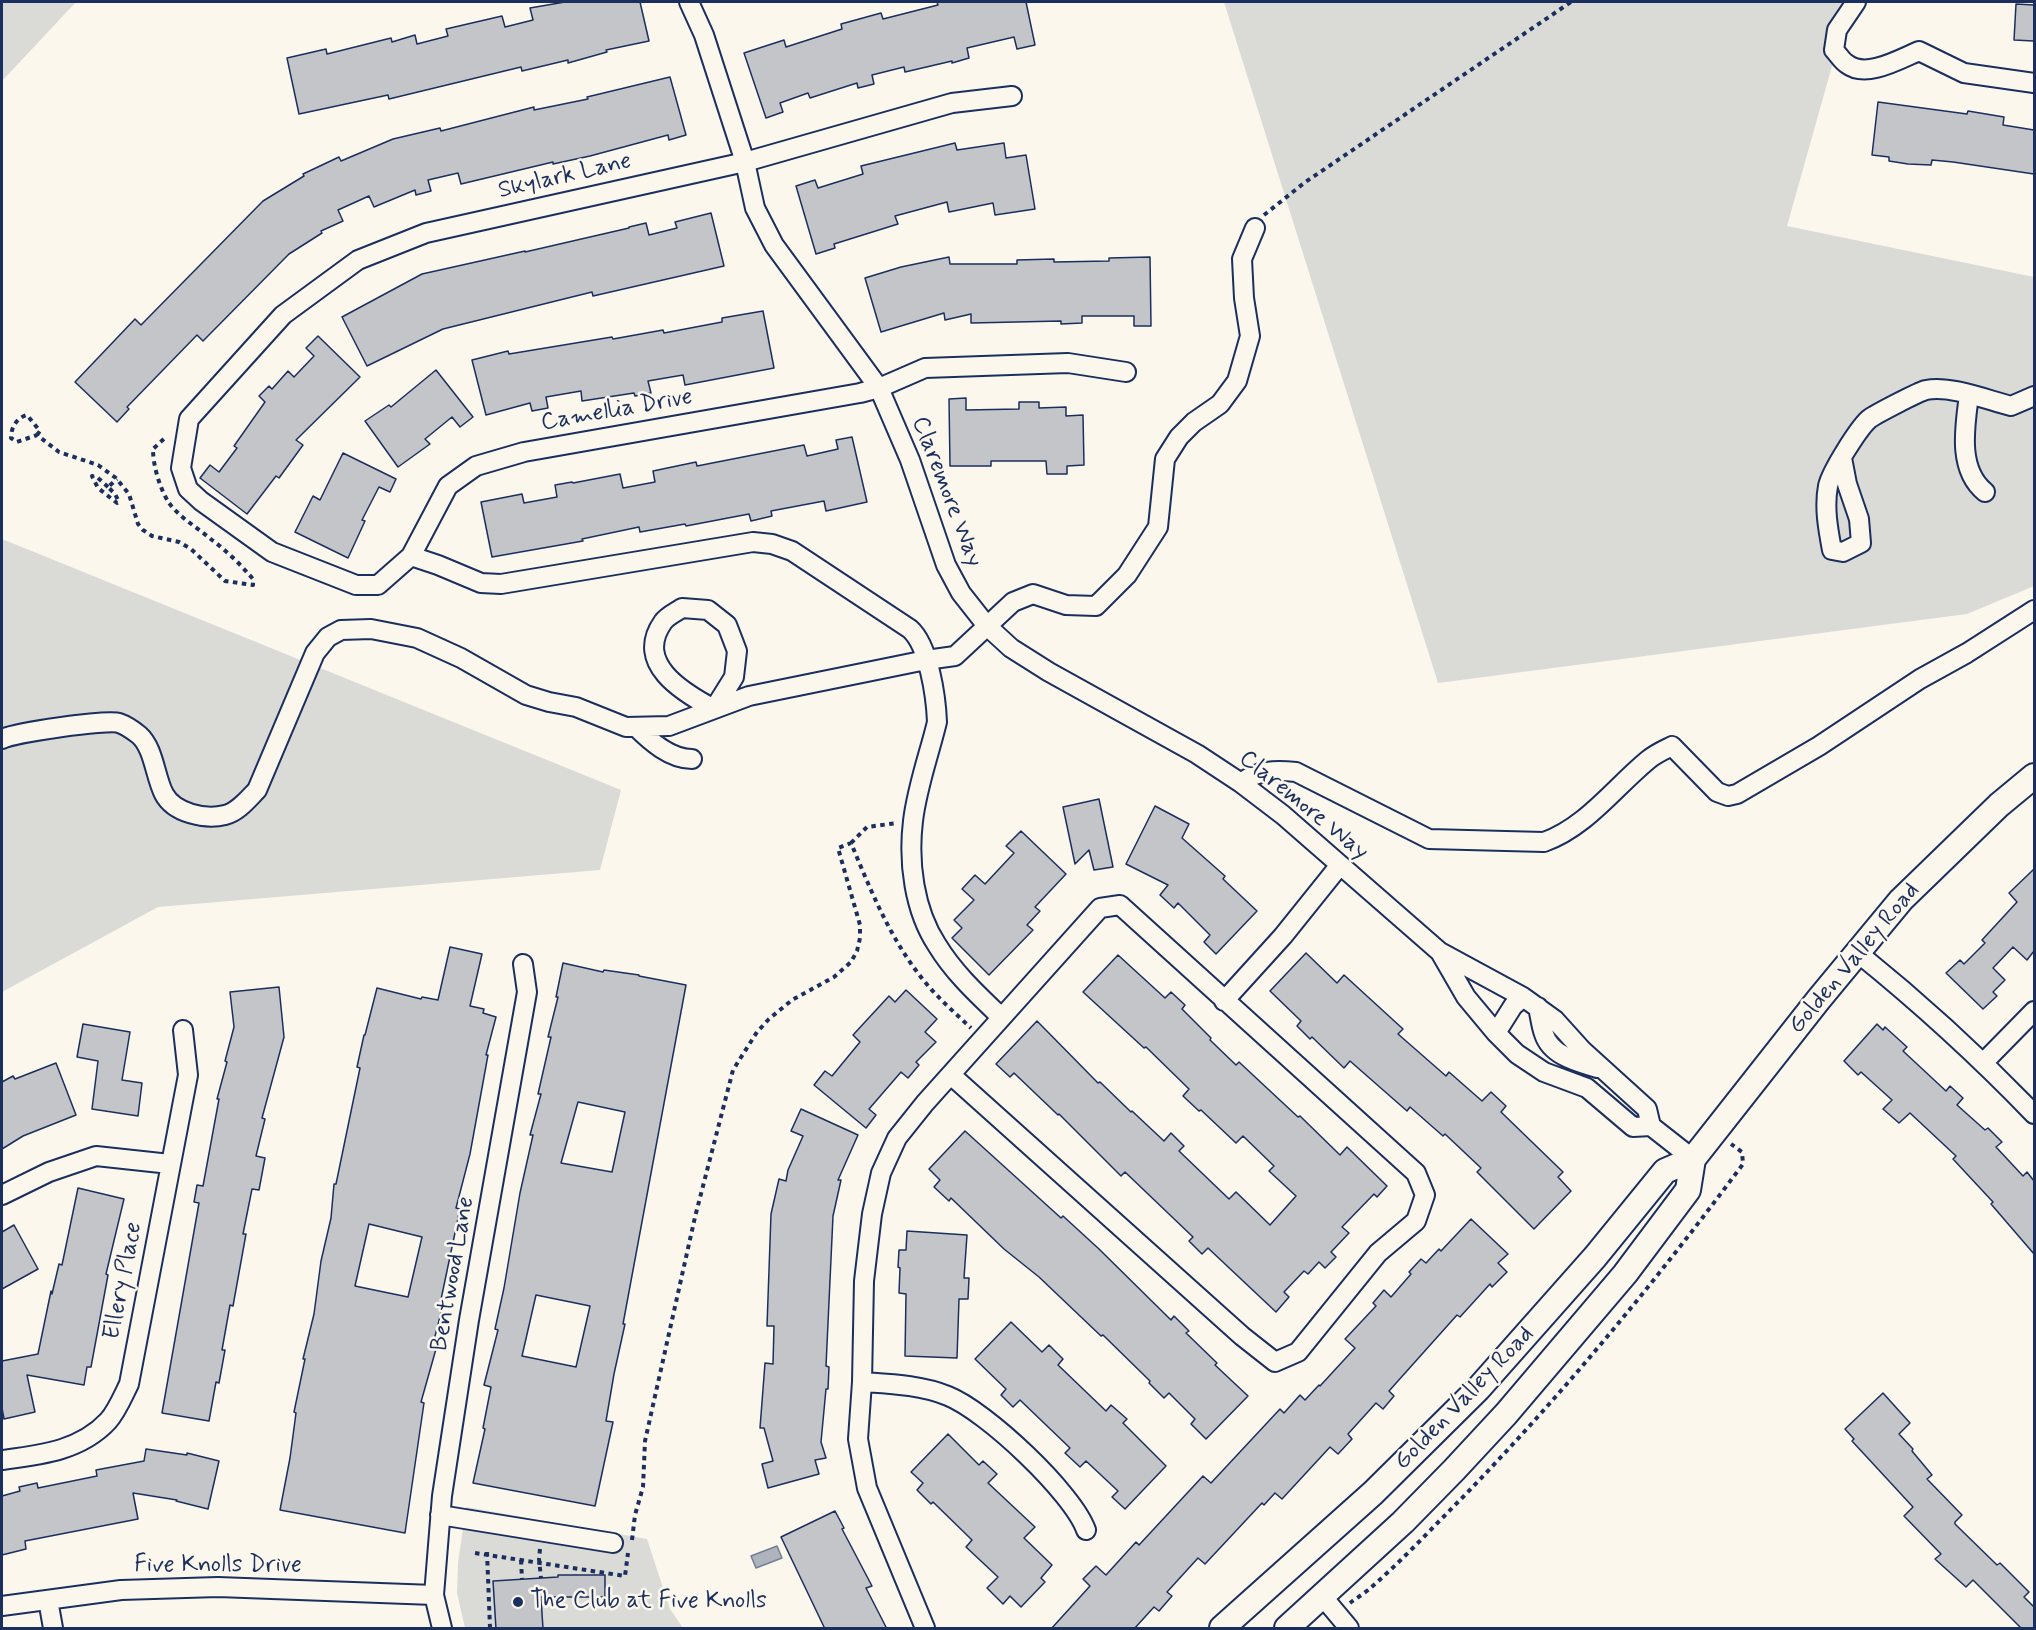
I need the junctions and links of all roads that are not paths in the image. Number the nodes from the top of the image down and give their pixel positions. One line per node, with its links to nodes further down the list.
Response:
1 (689, 2): 5 (street, Claremore Way)
2 (1856, 2): 3 (street)
3 (2034, 83)
4 (1012, 96): 5 (street, Skylark Lane)
5 (745, 162): 8 (street, Claremore Way); 13 (street, Skylark Lane)
6 (1255, 228): 15 (street)
7 (1126, 372): 8 (street, Camellia Drive)
8 (879, 388): 13 (street, Camellia Drive); 15 (street, Claremore Way)
9 (1969, 395): 10 (street); 11 (street); 12 (street)
10 (2034, 396)
11 (1842, 458)
12 (1985, 492)
13 (411, 556): 16 (street)
14 (2034, 610): 22 (street)
15 (987, 626): 16 (street); 22 (street, Claremore Way)
16 (926, 660): 17 (street); 30 (street)
17 (714, 709): 17 (street); 18 (street)
18 (636, 727): 19 (street); 20 (street)
19 (2, 739)
20 (692, 759)
21 (2034, 776): 25 (main road, Golden Valley Road)
22 (1241, 783): 23 (street, Claremore Way)
23 (1340, 865): 24 (street, Claremore Way); 27 (street)
24 (1440, 952): 28 (street, Claremore Way); 32 (street, Claremore Way)
25 (1858, 953): 33 (street); 37 (main road, Golden Valley Road)
26 (523, 964): 42 (street, Bentwood Lane)
27 (1224, 1001): 30 (street); 34 (street)
28 (1530, 1002): 32 (street); 36 (street, Claremore Way)
29 (2034, 1011): 33 (street)
30 (1001, 1017): 34 (street)
31 (183, 1030): 38 (street, Ellery Place)
32 (1496, 1033): 36 (street, Claremore Way)
33 (1984, 1062): 35 (street)
34 (951, 1075): 40 (street)
35 (2034, 1114)
36 (1651, 1126): 37 (street, Claremore Way)
37 (1693, 1159): 46 (main road, Golden Valley Road); 52 (main road, Golden Valley Road)
38 (170, 1164): 39 (street); 41 (street, Ellery Place)
39 (2, 1195)
40 (862, 1382): 43 (street); 51 (street)
41 (2, 1460)
42 (440, 1515): 44 (street); 45 (street, Bentwood Lane)
43 (1086, 1530)
44 (613, 1543)
45 (434, 1595): 47 (street, Five Knolls Drive); 50 (street, Bentwood Lane)
46 (1323, 1597): 53 (main road, Golden Valley Road); 54 (street)
47 (48, 1600): 48 (street, Five Knolls Drive); 49 (street)
48 (2, 1606)
49 (53, 1629)
50 (442, 1629)
51 (925, 1629)
52 (1222, 1629)
53 (1287, 1629)
54 (1349, 1629)

